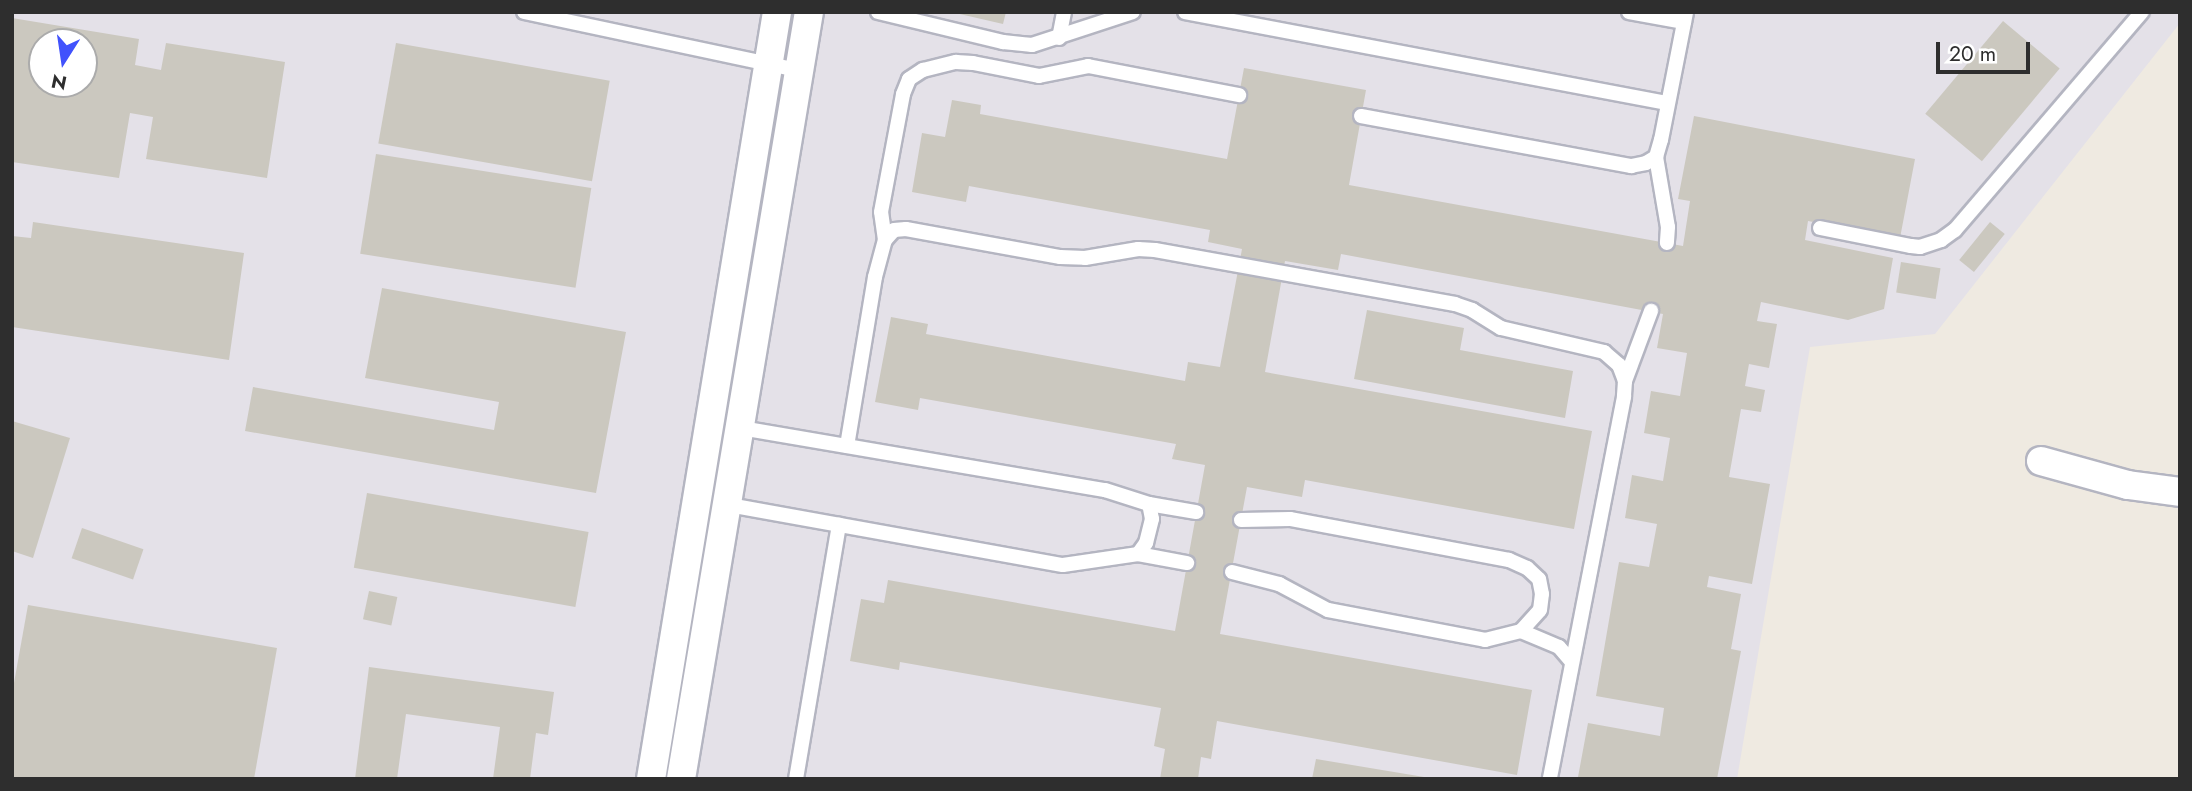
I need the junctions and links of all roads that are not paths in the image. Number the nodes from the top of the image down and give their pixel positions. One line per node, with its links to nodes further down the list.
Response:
1 (524, 12): 12 (lane)
2 (777, 12): 12 (street)
3 (809, 12): 13 (street)
4 (878, 12): 11 (lane)
5 (1064, 12): 11 (lane)
6 (1133, 12): 11 (lane)
7 (1185, 12): 15 (lane)
8 (1629, 12): 10 (lane)
9 (2142, 12): 18 (lane)
10 (1685, 17): 15 (lane)
11 (1059, 38)
12 (768, 64): 13 (lane); 37 (street)
13 (798, 70): 23 (street)
14 (1238, 95): 19 (lane)
15 (1668, 103): 17 (lane)
16 (1361, 116): 17 (lane)
17 (1656, 157): 20 (lane)
18 (1820, 228)
19 (885, 240): 22 (lane); 24 (lane)
20 (1667, 243)
21 (1651, 311): 22 (lane)
22 (1625, 381): 36 (lane)
23 (741, 428): 24 (lane); 28 (street)
24 (847, 446): 27 (lane)
25 (2041, 461): 26 (street)
26 (2180, 492)
27 (1149, 504): 29 (lane); 32 (lane)
28 (729, 505): 31 (lane); 38 (street)
29 (1196, 512)
30 (1241, 520): 35 (lane)
31 (839, 525): 32 (lane); 39 (lane)
32 (1138, 554): 33 (lane)
33 (1187, 563)
34 (1231, 572): 35 (lane)
35 (1521, 631): 36 (lane)
36 (1571, 661): 40 (lane)
37 (651, 779)
38 (681, 779)
39 (796, 779)
40 (1550, 779)

